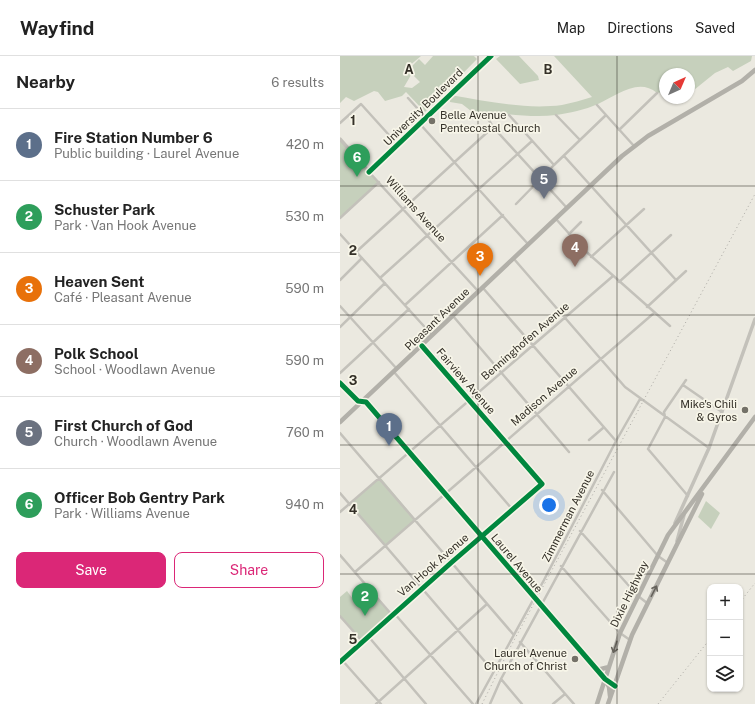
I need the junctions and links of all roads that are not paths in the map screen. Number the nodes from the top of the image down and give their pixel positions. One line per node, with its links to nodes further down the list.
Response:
1 (491, 56): 10 (street, University Boulevard)
2 (755, 70): 19 (main road, Pleasant Avenue)
3 (657, 93): 14 (street)
4 (408, 98): 10 (street)
5 (597, 105): 8 (street)
6 (509, 115): 17 (street)
7 (556, 115): 16 (street)
8 (606, 115): 14 (street); 16 (street)
9 (487, 117): 13 (street)
10 (426, 118): 12 (street, University Boulevard)
11 (340, 123): 18 (street)
12 (420, 124): 18 (street, University Boulevard); 22 (street)
13 (493, 127): 20 (street); 22 (street)
14 (619, 130): 19 (street)
15 (340, 139): 24 (street, Williams Avenue)
16 (580, 140): 21 (street)
17 (532, 141): 20 (street); 23 (street)
18 (398, 145): 24 (street, University Boulevard)
19 (634, 146): 27 (main road, Pleasant Avenue)
20 (518, 154): 25 (street); 28 (street)
21 (564, 156): 23 (street); 27 (street)
22 (455, 163): 28 (street); 32 (street)
23 (554, 165): 25 (street)
24 (369, 172): 26 (street, Williams Avenue)
25 (540, 178): 29 (street); 30 (street)
26 (379, 182): 32 (street, Williams Avenue); 34 (street)
27 (590, 185): 30 (main road, Pleasant Avenue); 37 (street)
28 (479, 189): 33 (street); 41 (street)
29 (516, 204)
30 (567, 208): 35 (main road, Pleasant Avenue)
31 (644, 209): 37 (street)
32 (404, 210): 41 (street, Williams Avenue); 43 (street)
33 (503, 215): 42 (street); 48 (street)
34 (340, 218)
35 (556, 219): 39 (street); 42 (main road, Pleasant Avenue)
36 (581, 222): 39 (street)
37 (626, 225): 44 (street); 45 (street)
38 (340, 234): 43 (street, Fairview Avenue)
39 (569, 234): 45 (street)
40 (671, 235): 44 (street)
41 (427, 236): 48 (street, Williams Avenue); 51 (street)
42 (529, 244): 47 (main road, Pleasant Avenue)
43 (356, 252): 46 (street, Fairview Avenue)
44 (651, 253): 53 (street); 54 (street)
45 (591, 257): 50 (street)
46 (362, 258): 51 (street, Fairview Avenue); 52 (street)
47 (514, 259): 56 (main road, Pleasant Avenue); 64 (street)
48 (452, 263): 56 (street, Williams Avenue); 57 (street)
49 (686, 271): 53 (street)
50 (613, 276): 54 (street); 64 (street, Benninghofen Avenue)
51 (380, 278): 55 (street, Fairview Avenue)
52 (340, 280)
53 (676, 280): 59 (street)
54 (619, 282): 59 (street)
55 (385, 283): 57 (street, Fairview Avenue); 63 (street)
56 (481, 290): 62 (main road, Pleasant Avenue); 71 (street, Williams Avenue)
57 (405, 305): 60 (street, Fairview Avenue)
58 (340, 306): 63 (street)
59 (647, 307): 61 (street)
60 (409, 309): 68 (street, Fairview Avenue); 69 (street)
61 (654, 314): 66 (street); 72 (street, Madison Avenue)
62 (453, 316): 68 (main road, Pleasant Avenue); 75 (street)
63 (350, 317): 67 (street); 69 (street)
64 (565, 317): 71 (street, Benninghofen Avenue); 72 (street)
65 (755, 319): 83 (street, Dixie Highway)
66 (670, 326)
67 (340, 327)
68 (433, 335): 70 (main road, Pleasant Avenue)
69 (373, 342): 73 (street); 74 (street)
70 (422, 346): 73 (main road, Pleasant Avenue); 81 (street, Fairview Avenue)
71 (532, 346): 75 (street, Benninghofen Avenue); 79 (street, Williams Avenue)
72 (602, 359): 79 (street, Madison Avenue); 80 (street)
73 (396, 371): 82 (main road, Pleasant Avenue); 88 (street)
74 (340, 373)
75 (500, 373): 81 (street, Benninghofen Avenue); 84 (street)
76 (686, 380): 78 (street)
77 (340, 383): 82 (street, Laurel Avenue)
78 (683, 385): 83 (street); 85 (street)
79 (569, 388): 84 (street, Madison Avenue); 89 (street, Williams Avenue)
80 (640, 399): 85 (street); 92 (street, Zimmerman Avenue)
81 (469, 401): 88 (street, Benninghofen Avenue); 93 (street, Fairview Avenue)
82 (362, 402): 87 (main road, Pleasant Avenue); 95 (street, Laurel Avenue)
83 (722, 413): 94 (street, Dixie Highway)
84 (537, 415): 93 (street, Madison Avenue); 96 (street)
85 (665, 417): 94 (street); 105 (street)
86 (755, 417): 101 (main road)
87 (340, 422)
88 (440, 426): 95 (street, Benninghofen Avenue); 97 (street)
89 (604, 428): 91 (street); 92 (street, Williams Avenue)
90 (340, 433): 99 (street)
91 (589, 440)
92 (616, 441): 124 (street, Zimmerman Avenue)
93 (505, 443): 97 (street, Madison Avenue); 100 (street, Fairview Avenue)
94 (709, 448): 105 (street, Dixie Highway)
95 (409, 452): 99 (street, Benninghofen Avenue); 104 (street, Laurel Avenue)
96 (569, 452)
97 (476, 468): 104 (street, Madison Avenue); 107 (street)
98 (614, 472): 102 (street, Zimmerman Avenue)
99 (380, 478): 106 (street, Benninghofen Avenue); 110 (street)
100 (542, 484): 107 (street, Van Hook Avenue)
101 (707, 484): 109 (main road); 115 (main road)
102 (602, 490): 111 (street, Zimmerman Avenue); 117 (street)
103 (340, 493): 106 (street)
104 (445, 494): 110 (street, Madison Avenue); 113 (street, Laurel Avenue)
105 (688, 496): 109 (street, Dixie Highway); 112 (street, Dixie Highway)
106 (349, 504): 108 (street, Benninghofen Avenue); 114 (street)
107 (512, 509): 113 (street, Van Hook Avenue)
108 (340, 512)
109 (684, 514): 112 (main road); 115 (street, Dixie Highway)
110 (416, 520): 114 (street, Madison Avenue); 118 (street)
111 (580, 531): 120 (street, Zimmerman Avenue); 123 (street)
112 (668, 535): 117 (main road, Dixie Highway)
113 (481, 536): 118 (street, Van Hook Avenue); 124 (street, Laurel Avenue)
114 (386, 546): 121 (street, Madison Avenue); 122 (street)
115 (673, 553): 119 (main road, Dixie Highway)
116 (340, 555): 121 (street)
117 (658, 556): 119 (street); 123 (main road, Dixie Highway)
118 (452, 562): 122 (street, Van Hook Avenue); 126 (street)
119 (668, 563): 125 (main road, Dixie Highway, one-way to 119)
120 (561, 566): 127 (street, Zimmerman Avenue); 132 (street)
121 (355, 572): 128 (street)
122 (422, 588): 128 (street, Van Hook Avenue); 130 (street)
123 (638, 596): 125 (street); 132 (main road, Dixie Highway)
124 (534, 598): 127 (street, Laurel Avenue); 131 (street, Zimmerman Avenue)
125 (647, 603): 134 (main road, Dixie Highway)
126 (487, 604): 130 (street); 131 (street)
127 (540, 605): 136 (street, Zimmerman Avenue); 140 (street, Laurel Avenue)
128 (392, 614): 133 (street, Van Hook Avenue); 137 (street)
129 (340, 616): 135 (street)
130 (458, 630): 137 (street); 141 (street)
131 (513, 634): 141 (street, Zimmerman Avenue)
132 (620, 634): 134 (street); 139 (main road, Dixie Highway, one-way to 139)
133 (368, 636): 135 (street, Van Hook Avenue); 142 (street)
134 (630, 640): 145 (main road, Dixie Highway)
135 (362, 641): 138 (street, Van Hook Avenue)
136 (520, 642): 143 (street, Zimmerman Avenue); 146 (street)
137 (429, 654): 142 (street); 150 (street)
138 (341, 661): 148 (street)
139 (609, 667): 140 (main road); 144 (main road, Dixie Highway)
140 (598, 670): 144 (street, Laurel Avenue)
141 (493, 671): 150 (street, Zimmerman Avenue)
142 (404, 678): 148 (street); 149 (street)
143 (501, 679): 151 (street, Zimmerman Avenue); 152 (street)
144 (605, 679): 145 (street, Laurel Avenue); 147 (main road); 155 (main road, Dixie Highway)
145 (615, 686): 147 (main road, Dixie Highway)
146 (565, 694): 153 (street); 154 (street)
147 (611, 698): 156 (main road, Dixie Highway)
148 (378, 703)
149 (426, 704)
150 (474, 704)
151 (490, 704)
152 (522, 704)
153 (553, 704)
154 (574, 704)
155 (597, 704)
156 (608, 704)

